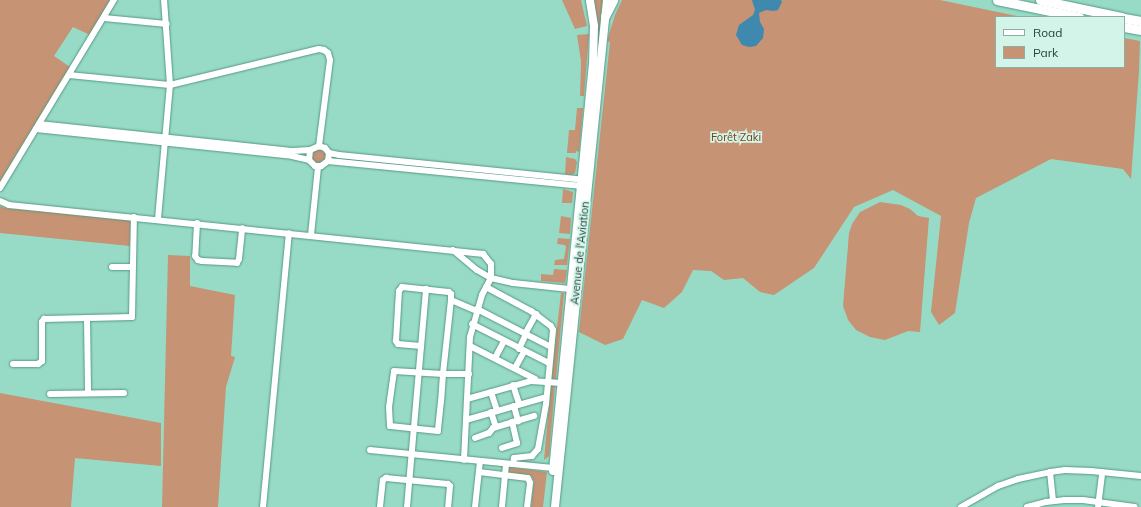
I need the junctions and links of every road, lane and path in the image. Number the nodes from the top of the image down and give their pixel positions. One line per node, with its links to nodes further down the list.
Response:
1 (114, 0): 12 (street)
2 (164, 0): 14 (street)
3 (590, 0): 28 (main road, Avenue de l'Aviation)
4 (607, 0): 8 (main road, Avenue de l'Aviation)
5 (613, 0): 8 (highway)
6 (997, 0): 9 (highway)
7 (1040, 0): 10 (highway)
8 (605, 16): 28 (main road, Avenue de l'Aviation)
9 (1074, 16)
10 (1118, 16)
11 (1125, 17): 13 (highway)
12 (104, 18): 14 (street); 17 (street)
13 (1141, 21)
14 (167, 24): 18 (street)
15 (1125, 27): 16 (highway)
16 (1141, 30)
17 (69, 75): 18 (street); 19 (street)
18 (170, 85): 20 (street); 21 (street)
19 (37, 127): 20 (street); 29 (street)
20 (166, 141): 23 (street); 32 (street)
21 (320, 146): 22 (street); 24 (street)
22 (310, 150): 23 (street); 25 (street)
23 (261, 151): 25 (street)
24 (329, 153): 26 (street); 28 (street)
25 (309, 160): 27 (street)
26 (328, 161): 27 (street); 28 (street)
27 (318, 167): 36 (street)
28 (584, 183): 43 (main road, Avenue de l'Aviation); 105 (main road, Avenue de l'Aviation)
29 (0, 188)
30 (0, 201): 31 (street)
31 (134, 217): 32 (street); 39 (street)
32 (158, 219): 33 (street)
33 (197, 223): 34 (street); 34 (street)
34 (242, 228): 35 (street)
35 (289, 233): 36 (street); 97 (street)
36 (311, 235): 37 (street)
37 (452, 249): 40 (street); 40 (street)
38 (112, 267): 39 (street)
39 (133, 267): 47 (street)
40 (491, 278): 41 (street); 43 (street)
41 (486, 287): 45 (street); 46 (street)
42 (426, 289): 44 (street); 51 (street); 51 (street)
43 (570, 289): 64 (main road, Avenue de l'Aviation)
44 (450, 300): 45 (street); 60 (street)
45 (477, 310): 48 (street); 49 (street)
46 (536, 314): 49 (street); 53 (street)
47 (87, 318): 57 (street); 67 (street)
48 (472, 324): 50 (street); 52 (street)
49 (526, 334): 53 (street); 54 (street)
50 (504, 341): 54 (street); 55 (street)
51 (421, 346): 59 (street)
52 (470, 346): 55 (street); 61 (street)
53 (551, 347): 56 (street)
54 (521, 350): 56 (street); 58 (street)
55 (495, 358): 58 (street)
56 (549, 363): 63 (street)
57 (13, 364)
58 (515, 368): 62 (street)
59 (419, 372): 60 (street); 78 (street); 78 (street)
60 (443, 374): 61 (street); 78 (street)
61 (469, 374): 71 (street)
62 (536, 380): 63 (street); 65 (street)
63 (547, 381): 64 (street); 70 (street)
64 (561, 383): 86 (main road, Avenue de l'Aviation)
65 (513, 385): 66 (street); 72 (street)
66 (491, 392): 71 (street); 73 (street)
67 (88, 393): 68 (street); 69 (street)
68 (124, 393)
69 (50, 394)
70 (546, 397): 72 (street); 85 (street)
71 (467, 399): 75 (street)
72 (516, 405): 73 (street); 76 (street)
73 (494, 412): 75 (street); 77 (street)
74 (534, 416): 76 (street)
75 (466, 420): 83 (street)
76 (515, 421): 77 (street); 80 (street)
77 (496, 427): 79 (street)
78 (414, 429): 82 (street)
79 (476, 438)
80 (502, 448)
81 (370, 450): 82 (street)
82 (412, 455): 83 (street); 92 (street)
83 (464, 460): 84 (street)
84 (480, 461): 85 (street); 87 (street)
85 (509, 464): 86 (street); 90 (street)
86 (554, 468): 104 (main road, Avenue de l'Aviation)
87 (479, 472): 90 (street); 101 (street)
88 (1050, 472): 89 (street); 94 (street); 106 (street)
89 (1102, 472): 91 (street); 95 (street)
90 (505, 474): 102 (street); 103 (street)
91 (1141, 476)
92 (409, 480): 98 (street); 99 (street); 100 (street)
93 (1074, 500): 94 (street); 95 (street); 108 (street)
94 (1053, 501): 107 (street)
95 (1098, 505): 96 (street)
96 (1124, 506): 109 (street)
97 (263, 507)
98 (380, 507)
99 (407, 507)
100 (448, 507)
101 (475, 507)
102 (502, 507)
103 (527, 507)
104 (550, 507)
105 (555, 507)
106 (961, 507)
107 (1027, 507)
108 (1074, 507)
109 (1134, 507)

